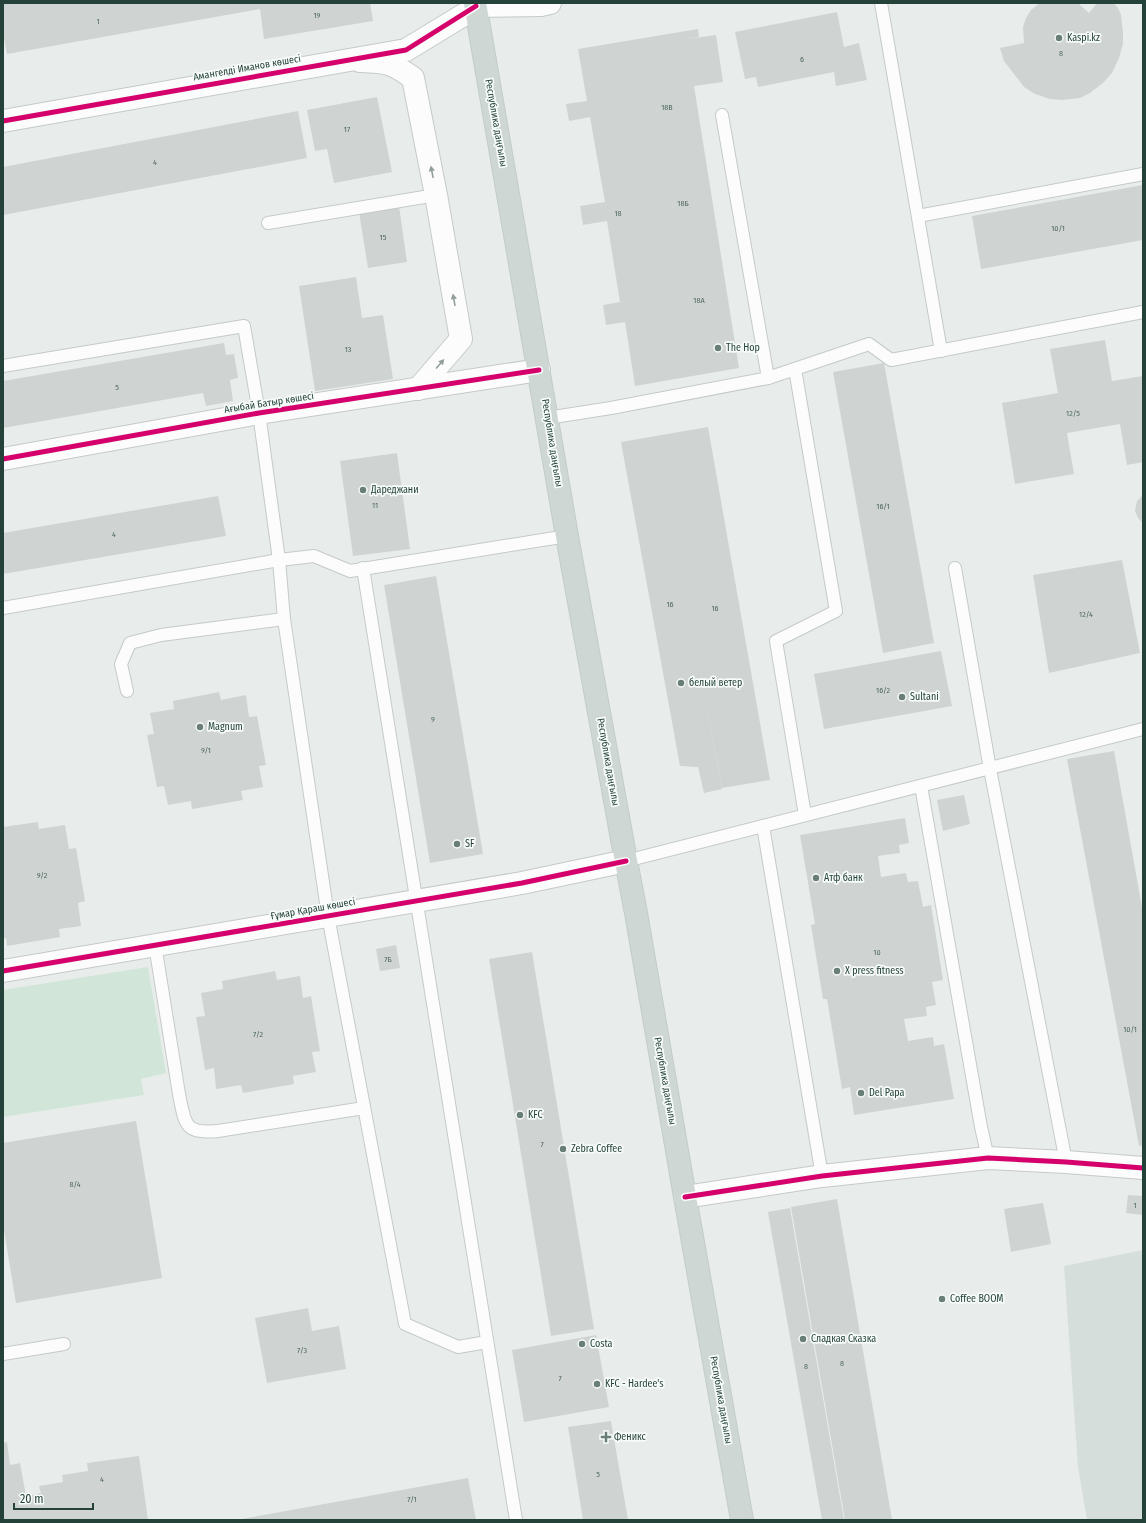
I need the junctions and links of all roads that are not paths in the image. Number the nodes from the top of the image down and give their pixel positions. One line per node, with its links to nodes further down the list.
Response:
1 (550, 3): 3 (street)
2 (881, 3): 9 (lane)
3 (478, 4): 4 (street, Амангелді Иманов көшесі); 15 (main road, Республика даңғылы)
4 (342, 61): 6 (street, Амангелді Иманов көшесі); 8 (street, one-way to 4)
5 (722, 115): 16 (lane)
6 (3, 121)
7 (1143, 174): 9 (lane)
8 (436, 195): 10 (lane); 17 (street, one-way to 8)
9 (918, 216): 12 (lane)
10 (268, 223)
11 (1143, 312): 12 (lane)
12 (940, 351): 14 (lane)
13 (3, 366): 18 (lane)
14 (795, 369): 16 (lane); 31 (lane)
15 (541, 378): 17 (street, Ағыбай Батыр көшесі); 19 (main road, Республика даңғылы)
16 (768, 378): 19 (lane)
17 (418, 389): 18 (street, Ағыбай Батыр көшесі)
18 (259, 413): 20 (street, Ағыбай Батыр көшесі); 22 (lane)
19 (547, 418): 21 (main road, Республика даңғылы)
20 (3, 459)
21 (567, 536): 23 (lane); 33 (main road, Республика даңғылы)
22 (279, 560): 23 (lane); 25 (lane); 26 (lane)
23 (362, 568): 34 (lane)
24 (956, 568): 29 (lane)
25 (3, 608)
26 (284, 619): 27 (lane); 35 (lane)
27 (127, 691)
28 (1143, 729): 29 (lane)
29 (990, 769): 30 (lane); 40 (lane)
30 (921, 786): 31 (lane); 39 (lane)
31 (805, 815): 32 (lane)
32 (763, 826): 33 (lane); 42 (lane)
33 (626, 861): 34 (street, Ғұмар Қараш көшесі); 43 (main road, Республика даңғылы)
34 (416, 901): 35 (street, Ғұмар Қараш көшесі); 44 (lane)
35 (328, 916): 36 (street, Ғұмар Қараш көшесі); 38 (lane)
36 (156, 945): 37 (street, Ғұмар Қараш көшесі); 38 (lane)
37 (3, 971)
38 (364, 1108): 44 (lane)
39 (988, 1158): 40 (street); 42 (street)
40 (1066, 1162): 41 (street)
41 (1143, 1168)
42 (822, 1176): 43 (street)
43 (685, 1197): 48 (main road, Республика даңғылы)
44 (487, 1342): 47 (lane)
45 (64, 1344): 46 (lane)
46 (3, 1354)
47 (516, 1520)
48 (742, 1520)

